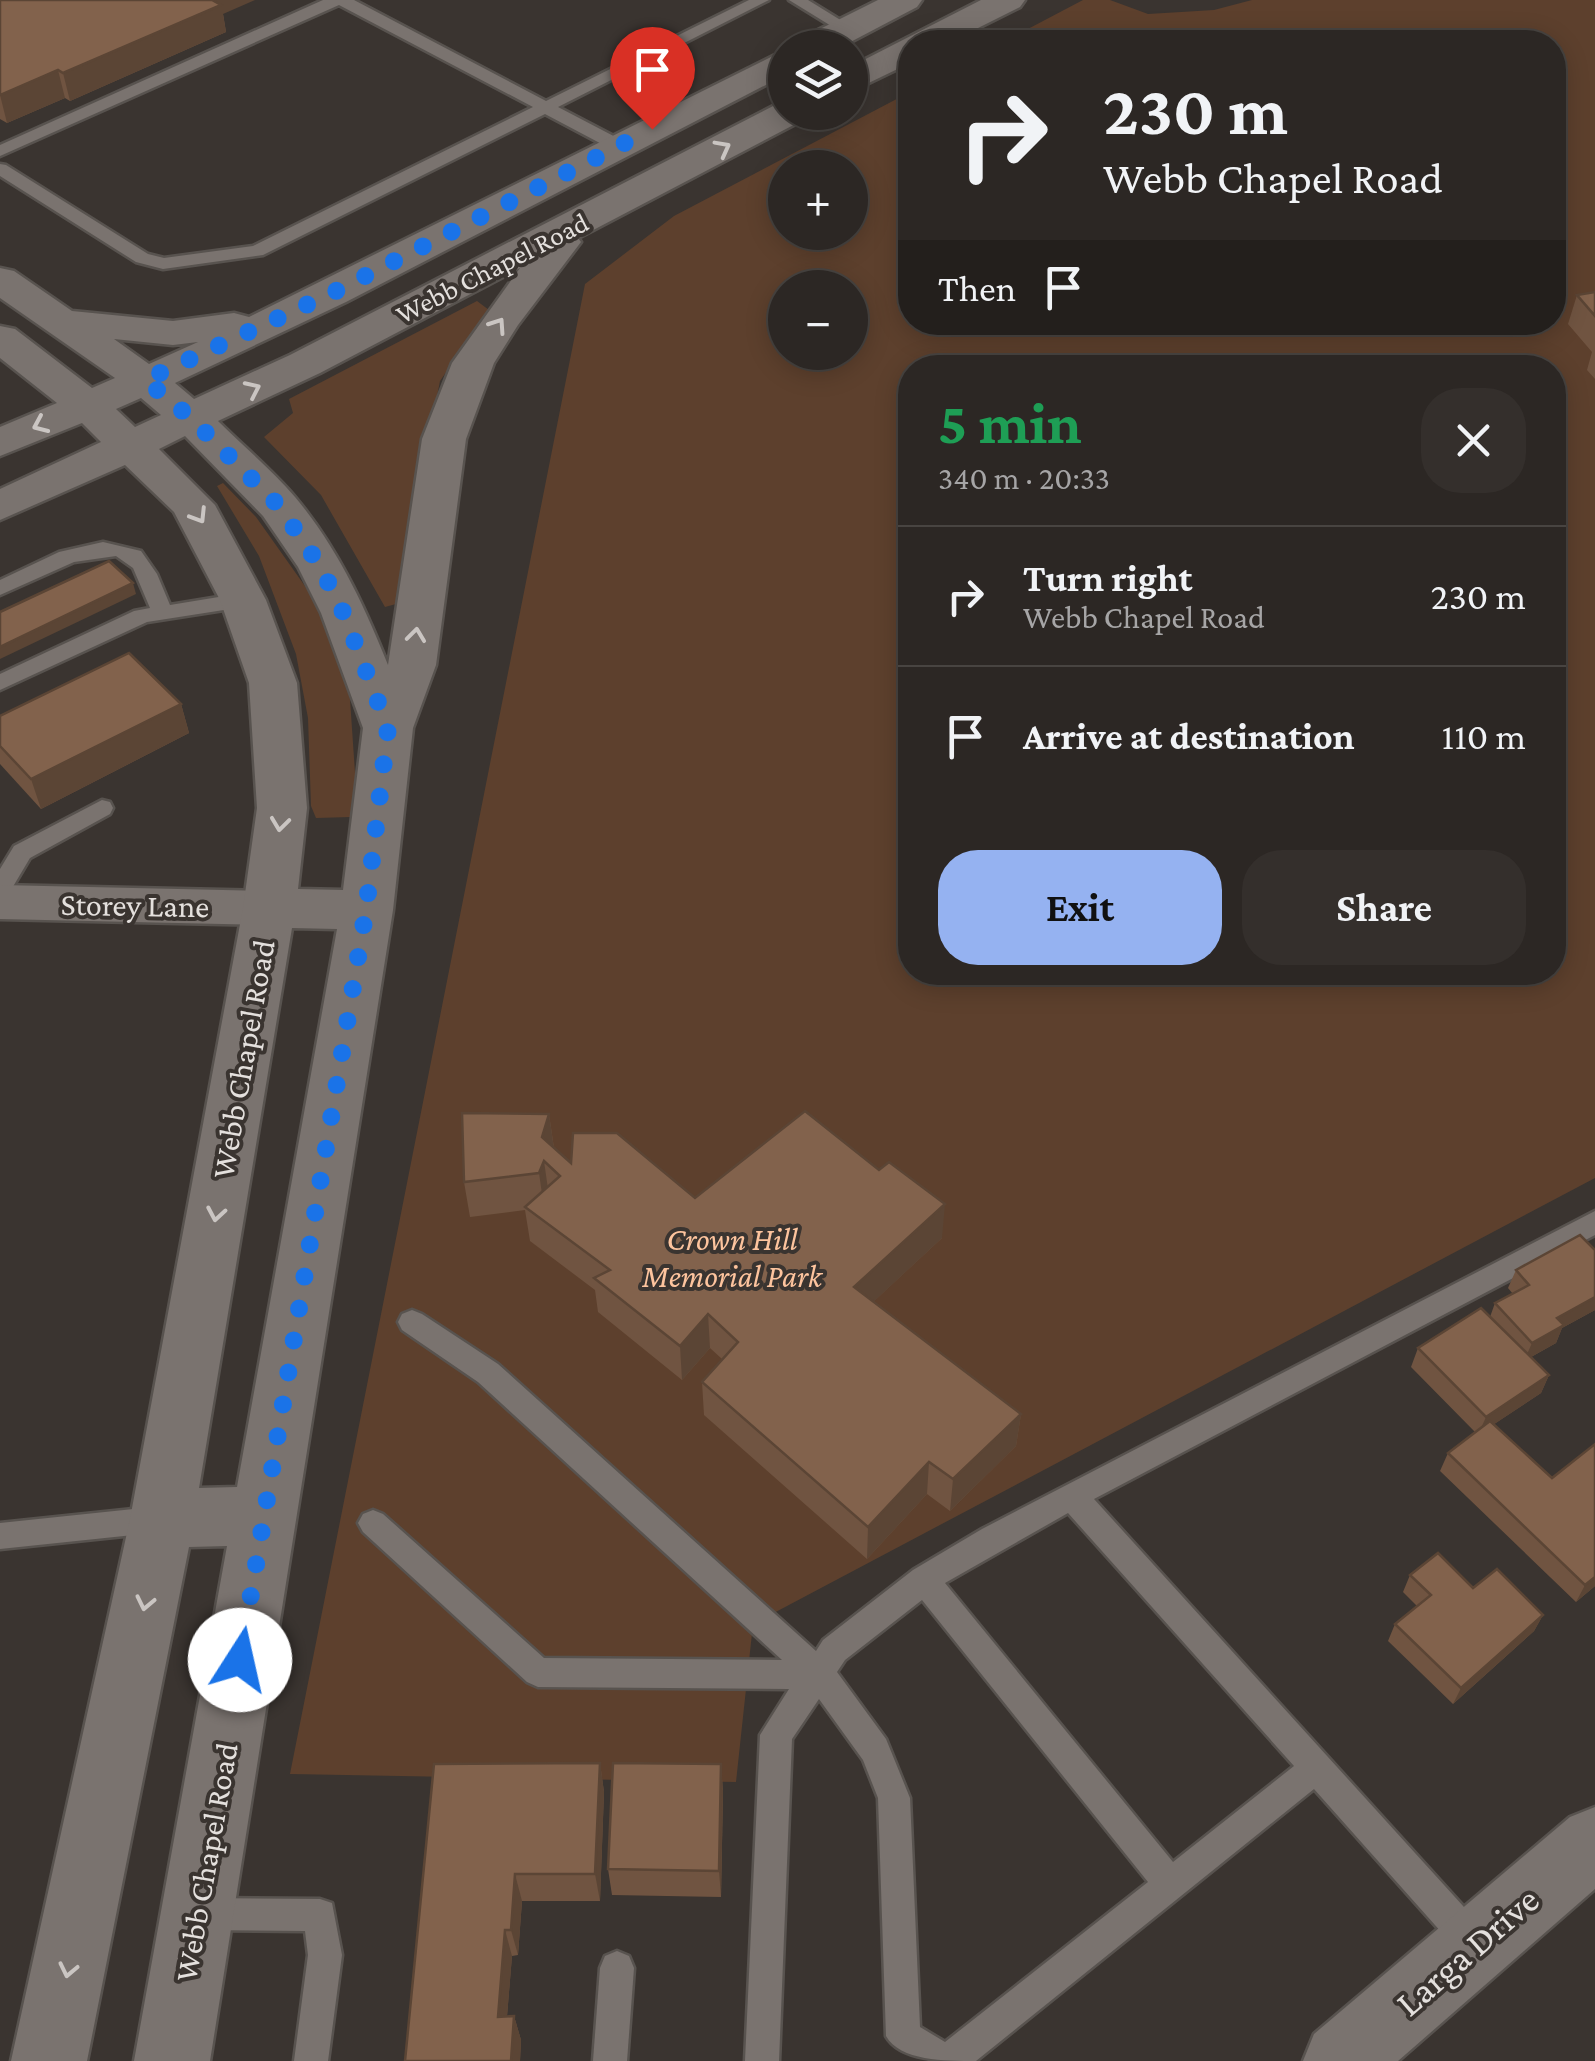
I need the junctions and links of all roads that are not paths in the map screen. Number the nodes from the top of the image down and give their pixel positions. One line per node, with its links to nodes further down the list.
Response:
1 (339, 0): 12 (lane); 15 (lane)
2 (761, 0): 12 (lane)
3 (797, 0): 6 (lane)
4 (905, 0): 6 (main road)
5 (1005, 0): 7 (main road)
6 (847, 29): 8 (main road)
7 (947, 30)
8 (898, 45)
9 (898, 56): 11 (main road)
10 (768, 70): 14 (main road, Webb Chapel Road)
11 (868, 72)
12 (545, 107): 14 (lane); 16 (lane)
13 (768, 124): 17 (main road, Webb Chapel Road, one-way to 13)
14 (619, 146): 19 (main road, Webb Chapel Road)
15 (0, 150)
16 (0, 169)
17 (575, 226): 25 (main road, Webb Chapel Road, one-way to 17); 34 (main road, one-way to 17)
18 (0, 280): 20 (main road)
19 (332, 293): 20 (main road); 22 (main road, Webb Chapel Road)
20 (61, 322): 22 (main road)
21 (0, 338): 23 (main road); 24 (main road, Webb Chapel Road)
22 (145, 380): 24 (main road); 25 (main road, Webb Chapel Road)
23 (3, 400)
24 (87, 405): 26 (main road, one-way to 26); 27 (main road, Webb Chapel Road)
25 (191, 418): 27 (main road, Webb Chapel Road); 34 (main road, Webb Chapel Road)
26 (0, 443)
27 (133, 445): 28 (main road); 31 (main road, Webb Chapel Road, one-way to 31)
28 (0, 506)
29 (0, 562): 30 (lane)
30 (9, 584): 32 (lane)
31 (243, 600): 32 (lane); 38 (main road, Webb Chapel Road, one-way to 38)
32 (162, 612): 33 (lane)
33 (0, 683)
34 (388, 728): 39 (main road, Webb Chapel Road)
35 (102, 808): 36 (lane)
36 (0, 890)
37 (0, 902): 38 (street, Storey Lane)
38 (269, 908): 39 (main road); 44 (main road, Webb Chapel Road, one-way to 44)
39 (366, 910): 43 (main road, Webb Chapel Road)
40 (1595, 1222): 42 (lane)
41 (412, 1322): 48 (lane)
42 (1072, 1496): 47 (lane); 49 (lane)
43 (264, 1515): 44 (main road); 52 (main road, Webb Chapel Road)
44 (162, 1519): 46 (lane); 55 (main road, Webb Chapel Road, one-way to 55)
45 (374, 1523): 48 (lane)
46 (0, 1536)
47 (924, 1580): 48 (lane); 51 (lane)
48 (820, 1676): 59 (lane); 60 (lane)
49 (1316, 1768): 51 (lane); 53 (lane)
50 (1595, 1842): 53 (main road, Larga Drive)
51 (1170, 1885): 60 (lane)
52 (197, 1914): 56 (main road, Webb Chapel Road); 57 (lane)
53 (1475, 1944): 61 (main road, Larga Drive)
54 (617, 1968): 58 (lane)
55 (49, 2061)
56 (172, 2061)
57 (311, 2061)
58 (610, 2061)
59 (762, 2061)
60 (947, 2061)
61 (1341, 2061)

